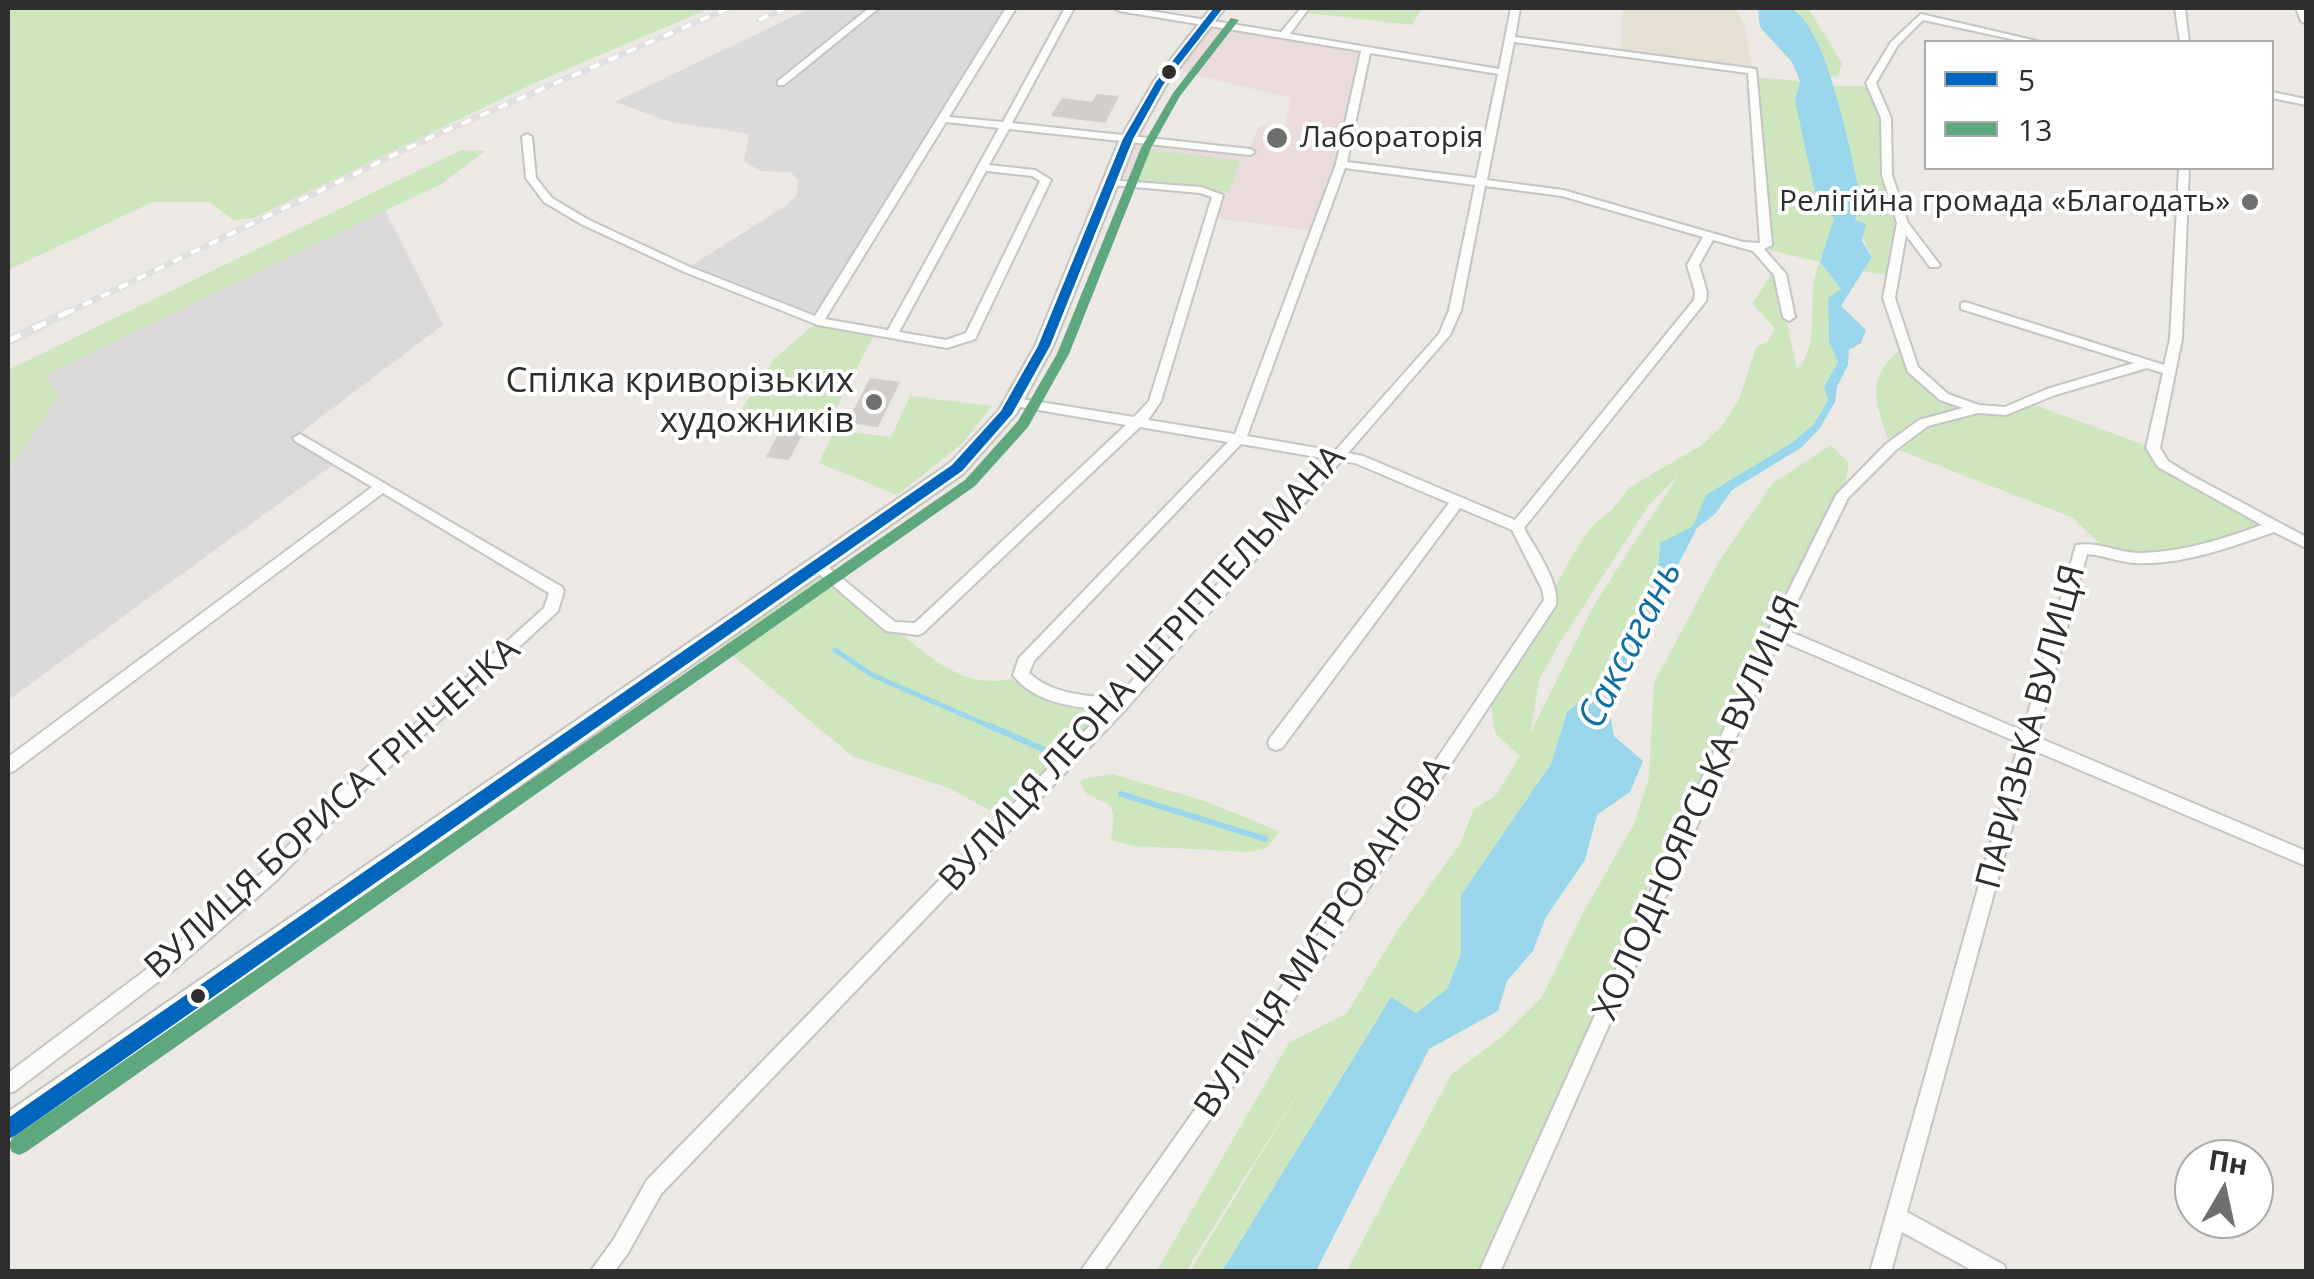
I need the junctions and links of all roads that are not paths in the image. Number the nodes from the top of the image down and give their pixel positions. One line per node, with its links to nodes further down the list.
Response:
1 (874, 8): 18 (street)
2 (1011, 8): 21 (street)
3 (1070, 8): 22 (street)
4 (1119, 8): 10 (street)
5 (1305, 8): 12 (street)
6 (1516, 8): 13 (street, ВУЛИЦЯ ЛЕОНА ШТРІППЕЛЬМАНА)
7 (2180, 8): 15 (street)
8 (2302, 8): 11 (street)
9 (1920, 12): 14 (street); 31 (street)
10 (1214, 14): 12 (street); 24 (street, ВУЛИЦЯ БОРИСА ГРІНЧЕНКА)
11 (2306, 21)
12 (1286, 34): 16 (street)
13 (1509, 39): 17 (street, ВУЛИЦЯ ЛЕОНА ШТРІППЕЛЬМАНА); 33 (street)
14 (2028, 40)
15 (2184, 40)
16 (1366, 49): 17 (street); 26 (street)
17 (1502, 72): 29 (street, ВУЛИЦЯ ЛЕОНА ШТРІППЕЛЬМАНА)
18 (781, 84)
19 (2274, 95): 20 (street)
20 (2306, 102)
21 (944, 118): 22 (street); 37 (street)
22 (1008, 125): 24 (street); 27 (street)
23 (527, 138): 37 (street)
24 (1128, 139): 25 (street); 30 (street, ВУЛИЦЯ БОРИСА ГРІНЧЕНКА)
25 (1250, 152)
26 (1340, 164): 29 (street); 44 (street)
27 (983, 168): 38 (street); 38 (street)
28 (2184, 170): 40 (street)
29 (1481, 181): 32 (street); 46 (street, ВУЛИЦЯ ЛЕОНА ШТРІППЕЛЬМАНА)
30 (1112, 182): 41 (street, ВУЛИЦЯ БОРИСА ГРІНЧЕНКА); 43 (street)
31 (1903, 222): 34 (street); 42 (street)
32 (1710, 235): 33 (street); 49 (street)
33 (1756, 247): 36 (street)
34 (1934, 266)
35 (1965, 306): 39 (street)
36 (1789, 317)
37 (818, 320): 38 (street)
38 (892, 334)
39 (2146, 364): 40 (street); 42 (street, ХОЛОДНОЯРСЬКА ВУЛИЦЯ)
40 (2171, 371): 50 (street)
41 (1015, 402): 43 (street); 52 (street, ВУЛИЦЯ БОРИСА ГРІНЧЕНКА)
42 (1978, 410): 53 (street, ХОЛОДНОЯРСЬКА ВУЛИЦЯ)
43 (1136, 421): 44 (street); 52 (street)
44 (1240, 437): 46 (street); 54 (street)
45 (300, 438): 47 (street)
46 (1339, 453): 48 (street); 54 (street, ВУЛИЦЯ ЛЕОНА ШТРІППЕЛЬМАНА)
47 (382, 487): 57 (street); 59 (street, ВУЛИЦЯ БОРИСА ГРІНЧЕНКА)
48 (1458, 502): 49 (street); 56 (street)
49 (1516, 527): 63 (street, ВУЛИЦЯ МИТРОФАНОВА)
50 (2272, 527): 51 (street); 55 (street, ПАРИЗЬКА ВУЛИЦЯ)
51 (2306, 543)
52 (817, 566): 60 (street, ВУЛИЦЯ БОРИСА ГРІНЧЕНКА)
53 (1775, 632): 55 (street); 64 (street, ХОЛОДНОЯРСЬКА ВУЛИЦЯ)
54 (1119, 706): 62 (street, ВУЛИЦЯ ЛЕОНА ШТРІППЕЛЬМАНА)
55 (2029, 742): 58 (street); 61 (street, ПАРИЗЬКА ВУЛИЦЯ)
56 (1276, 743)
57 (8, 766)
58 (2306, 859)
59 (8, 1084)
60 (8, 1129)
61 (1895, 1217): 65 (street, ПАРИЗЬКА ВУЛИЦЯ); 66 (street)
62 (600, 1272)
63 (1090, 1272)
64 (1488, 1272)
65 (1880, 1272)
66 (1996, 1272)

